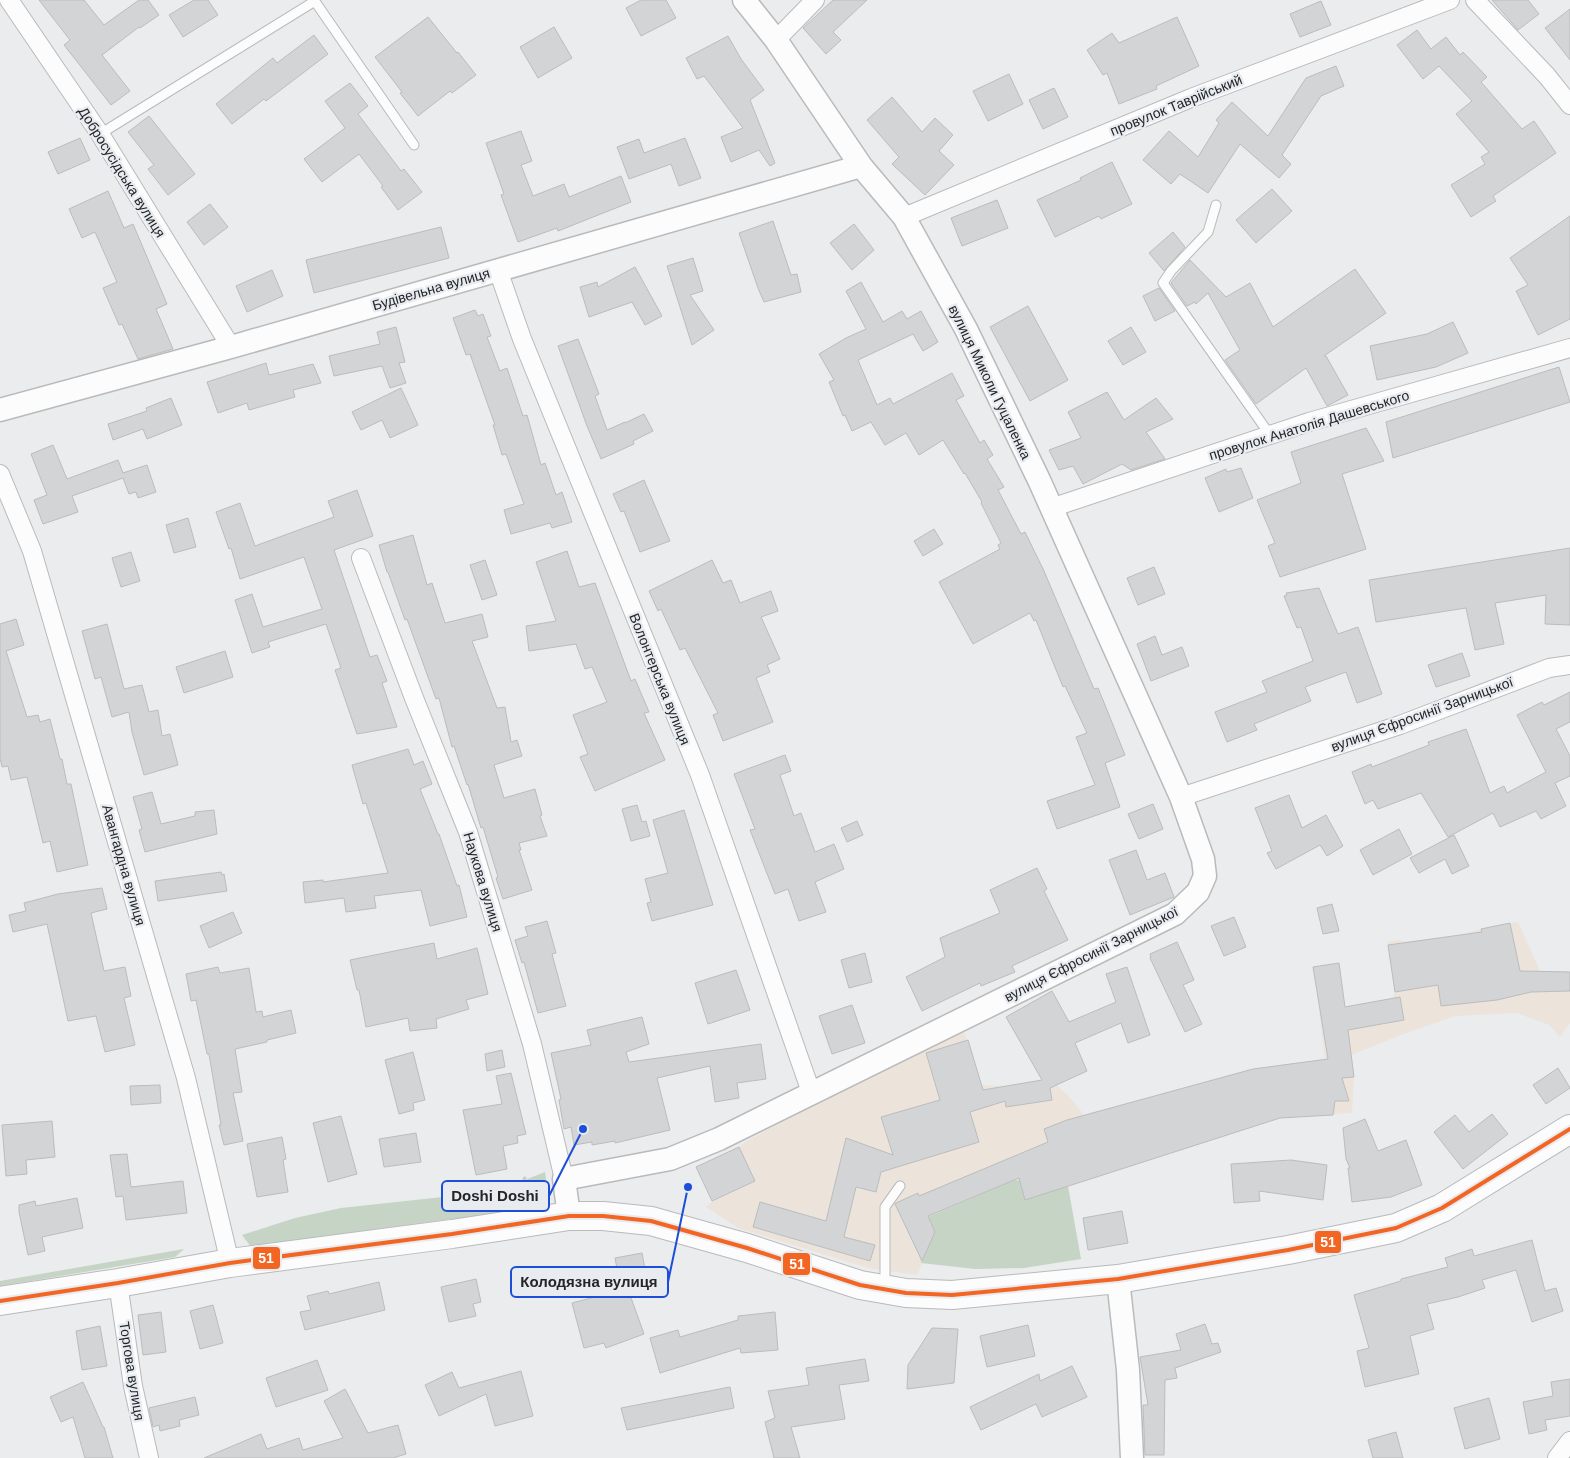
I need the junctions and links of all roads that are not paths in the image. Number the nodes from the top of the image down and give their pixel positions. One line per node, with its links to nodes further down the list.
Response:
1 (10, 0): 9 (street, Добросусідська вулиця)
2 (744, 0): 7 (street, вулиця Миколи Гуцаленка)
3 (815, 0): 7 (street)
4 (1450, 0): 13 (street, провулок Таврійський)
5 (1475, 0): 8 (street)
6 (315, 1): 9 (lane); 10 (lane)
7 (776, 40): 11 (street, вулиця Миколи Гуцаленка)
8 (1570, 105)
9 (100, 134): 15 (street, Добросусідська вулиця)
10 (414, 145)
11 (861, 166): 13 (street, вулиця Миколи Гуцаленка); 14 (street, Будівельна вулиця)
12 (1216, 205): 18 (lane)
13 (904, 217): 20 (street, вулиця Миколи Гуцаленка)
14 (498, 270): 15 (street, Будівельна вулиця); 24 (street, Волонтерська вулиця)
15 (231, 347): 17 (street, Будівельна вулиця)
16 (1570, 348): 18 (street, провулок Анатолія Дашевського)
17 (0, 410)
18 (1270, 435): 20 (street, провулок Анатолія Дашевського)
19 (0, 474): 29 (street, Авангардна вулиця)
20 (1051, 508): 23 (street, вулиця Миколи Гуцаленка)
21 (361, 558): 26 (street, Наукова вулиця)
22 (1570, 665): 23 (street, вулиця Єфросинії Зарницької)
23 (1181, 797): 24 (street, вулиця Єфросинії Зарницької)
24 (811, 1092): 26 (street, вулиця Єфросинії Зарницької)
25 (1570, 1128): 30 (main road)
26 (564, 1179): 28 (street, Наукова вулиця)
27 (900, 1186): 32 (lane)
28 (569, 1216): 29 (main road); 32 (main road)
29 (230, 1262): 31 (main road)
30 (1118, 1279): 32 (main road); 36 (street)
31 (118, 1283): 33 (main road); 35 (street, Торгова вулиця)
32 (884, 1289)
33 (0, 1301)
34 (1570, 1441): 37 (street)
35 (149, 1458)
36 (1132, 1458)
37 (1557, 1458)

